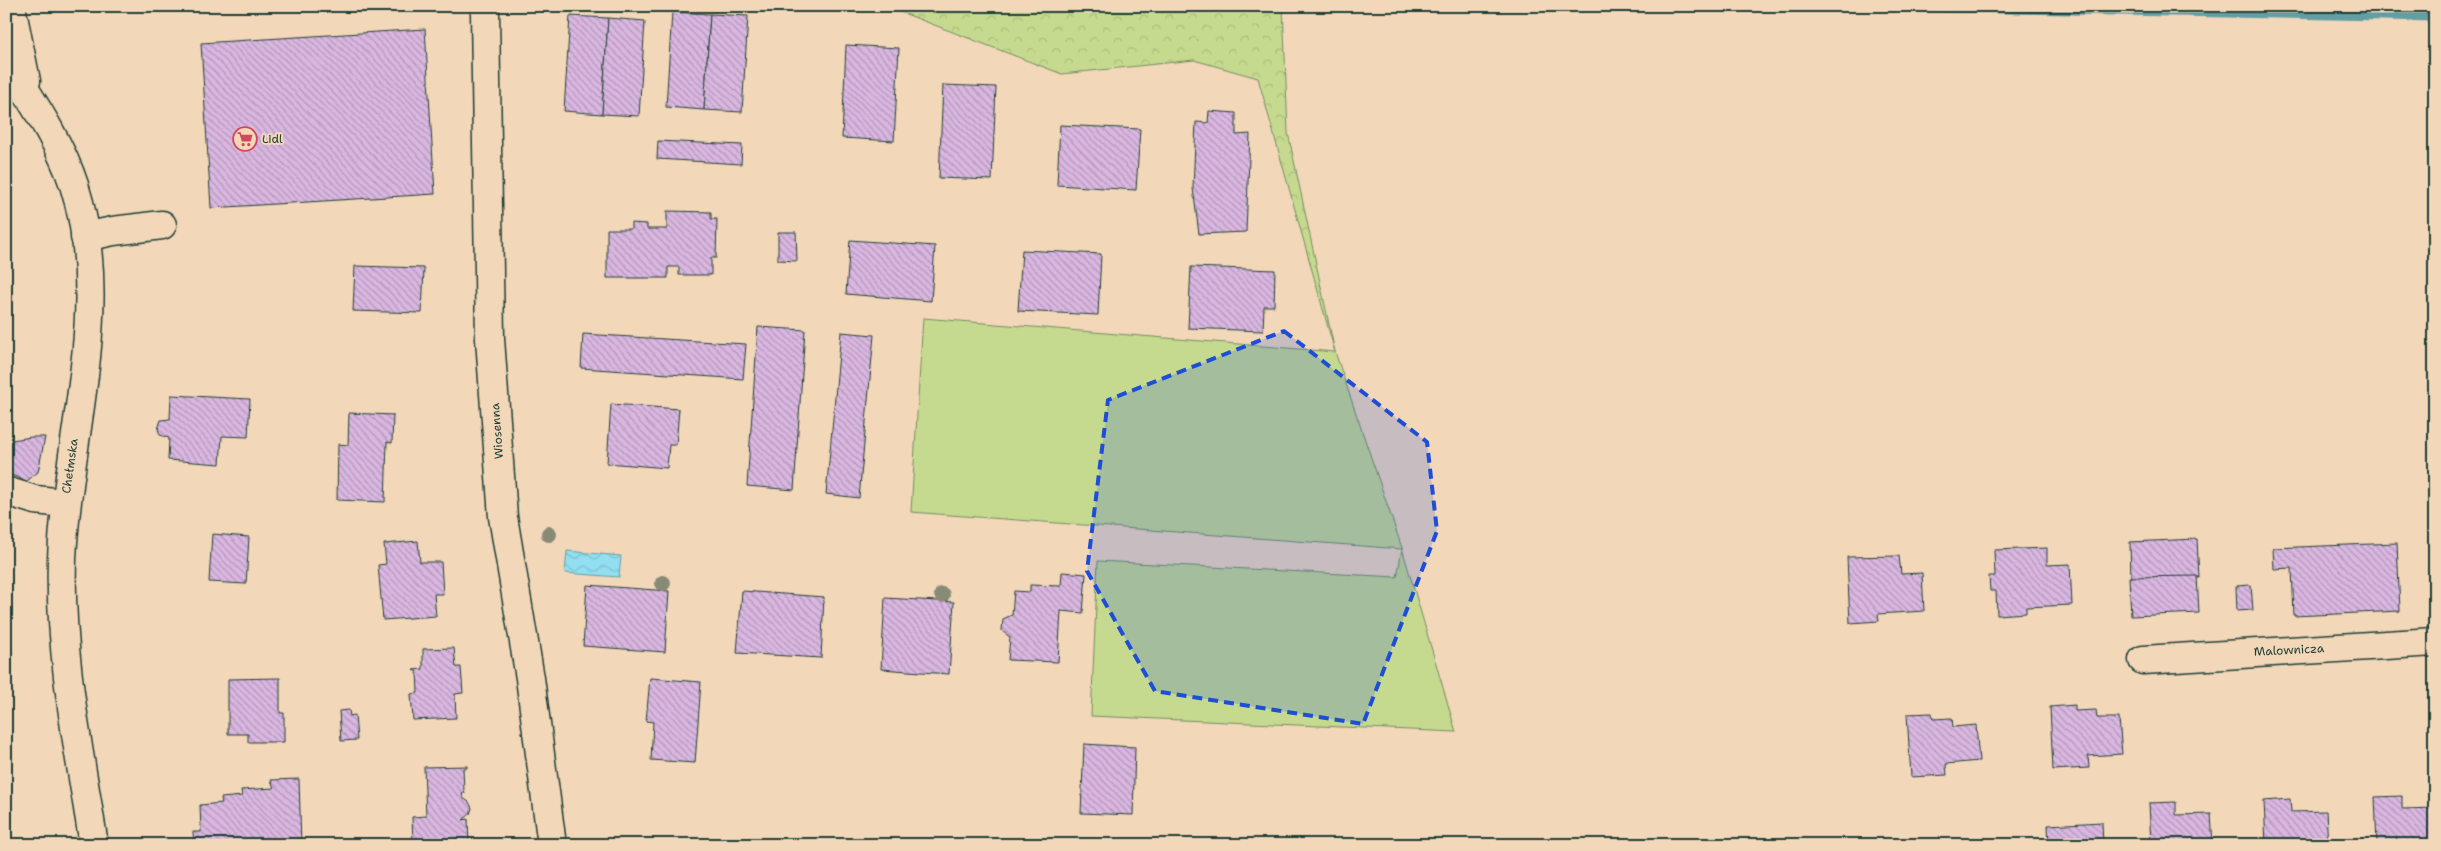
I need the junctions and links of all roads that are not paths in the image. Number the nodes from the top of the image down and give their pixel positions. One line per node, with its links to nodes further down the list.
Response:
1 (12, 6): 4 (street, Chełmska)
2 (485, 13): 12 (street, Wiosenna)
3 (6, 60): 4 (street, Chełmska)
4 (29, 97): 6 (street, Chełmska)
5 (162, 225): 6 (street)
6 (85, 237): 8 (street, Chełmska)
7 (6, 491): 8 (street)
8 (65, 503): 11 (street, Chełmska)
9 (2435, 642): 10 (street, Malownicza)
10 (2143, 660)
11 (94, 845)
12 (552, 845)

